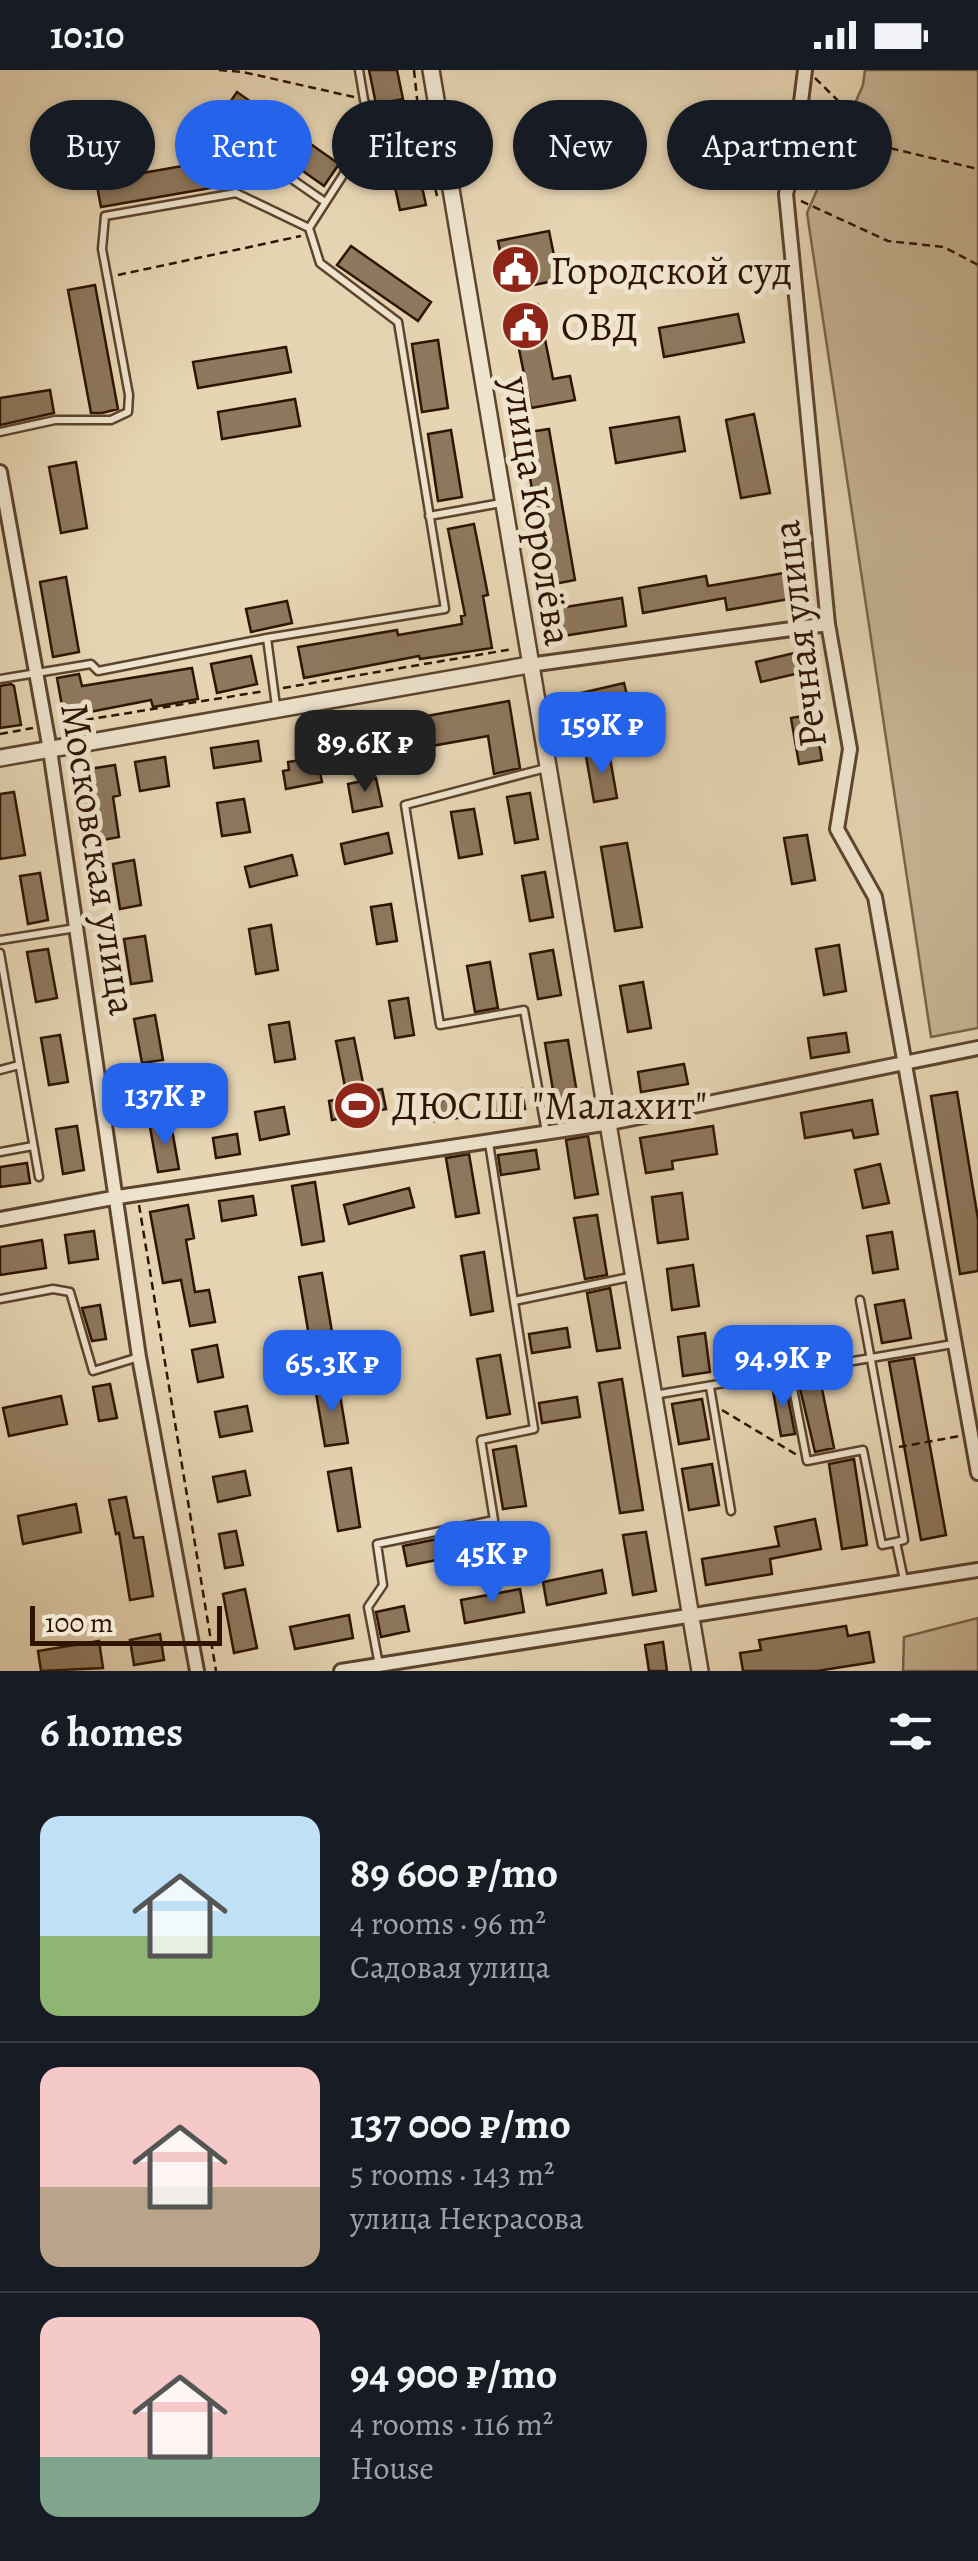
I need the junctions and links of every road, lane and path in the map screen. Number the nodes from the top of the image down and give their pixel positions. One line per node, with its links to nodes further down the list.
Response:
1 (219, 70): 5 (path)
2 (359, 70): 5 (lane)
3 (431, 70): 6 (street, улица Королёва)
4 (806, 70): 7 (path); 11 (street, Речная улица)
5 (364, 100)
6 (436, 100)
7 (978, 168)
8 (307, 190): 12 (lane)
9 (332, 190): 12 (lane)
10 (451, 190): 18 (street, улица Королёва)
11 (786, 194): 14 (path); 20 (street, Речная улица)
12 (324, 202): 13 (lane)
13 (310, 231): 15 (path); 15 (lane); 19 (lane)
14 (978, 266)
15 (107, 278): 16 (lane)
16 (0, 432)
17 (0, 472): 24 (street, Московская улица)
18 (504, 502): 19 (lane); 23 (street, улица Королёва)
19 (429, 516): 21 (lane)
20 (828, 624): 23 (street); 37 (street, Речная улица)
21 (266, 638): 24 (lane); 26 (lane)
22 (513, 650): 26 (path)
23 (529, 664): 27 (street); 32 (street, улица Королёва)
24 (36, 672): 25 (lane); 28 (street, Московская улица)
25 (0, 680)
26 (274, 690): 27 (lane); 28 (path)
27 (277, 711): 30 (street)
28 (46, 726): 29 (path); 30 (street, Московская улица)
29 (0, 734)
30 (50, 750): 31 (street); 33 (street, Московская улица)
31 (0, 758)
32 (551, 767): 40 (street, улица Королёва); 41 (lane)
33 (77, 928): 34 (lane); 47 (street, Московская улица)
34 (0, 940)
35 (0, 954): 38 (lane)
36 (978, 1048): 37 (street)
37 (904, 1062): 40 (street); 53 (street, Речная улица)
38 (19, 1065): 39 (lane); 43 (lane)
39 (0, 1070)
40 (610, 1124): 41 (street); 49 (street, улица Королёва)
41 (547, 1133): 42 (street)
42 (489, 1142): 46 (street); 52 (lane)
43 (33, 1146): 44 (lane); 45 (lane)
44 (0, 1152)
45 (38, 1177)
46 (137, 1194): 47 (street); 71 (path)
47 (118, 1197): 48 (street); 54 (street, Московская улица)
48 (0, 1219)
49 (635, 1276): 52 (lane); 58 (street, улица Королёва)
50 (0, 1299): 54 (lane)
51 (860, 1300): 55 (lane)
52 (514, 1301): 69 (lane)
53 (954, 1344): 55 (lane); 60 (street, Речная улица)
54 (139, 1358): 70 (street, Московская улица)
55 (871, 1359): 56 (lane); 61 (lane)
56 (790, 1373): 57 (lane); 62 (lane)
57 (710, 1387): 58 (lane); 59 (lane)
58 (654, 1395): 68 (street, улица Королёва)
59 (713, 1405): 62 (path); 64 (lane)
60 (971, 1434): 61 (path); 63 (street, Речная улица)
61 (888, 1450): 65 (lane)
62 (807, 1461): 65 (lane)
63 (978, 1474)
64 (732, 1511)
65 (896, 1542): 67 (lane)
66 (978, 1570): 67 (street)
67 (904, 1581): 68 (street)
68 (691, 1614): 69 (street); 73 (street, улица Королёва)
69 (380, 1666): 72 (street)
70 (196, 1671)
71 (216, 1671)
72 (341, 1671)
73 (700, 1671)

